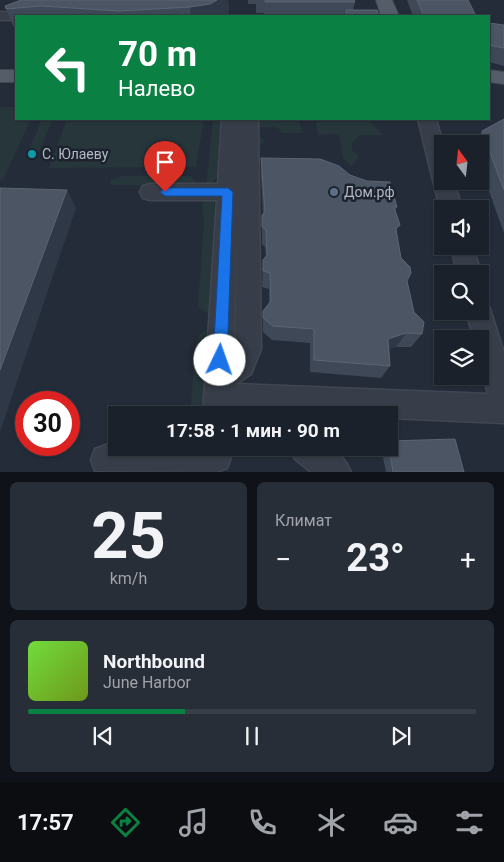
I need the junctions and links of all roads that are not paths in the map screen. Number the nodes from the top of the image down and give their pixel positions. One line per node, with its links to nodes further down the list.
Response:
1 (384, 0): 2 (main road)
2 (390, 15)
3 (0, 16): 4 (street)
4 (15, 16)
5 (0, 65): 6 (main road)
6 (15, 65)
7 (0, 76): 8 (main road)
8 (15, 76)
9 (490, 76): 10 (main road)
10 (504, 78)
11 (490, 85): 12 (main road)
12 (504, 88)
13 (231, 120): 18 (street)
14 (249, 120): 20 (street)
15 (426, 120): 16 (street)
16 (434, 148)
17 (150, 192): 18 (street)
18 (228, 192): 20 (street)
19 (482, 320): 21 (street)
20 (218, 397): 21 (street)
21 (503, 397)
22 (315, 456): 25 (street)
23 (216, 459): 24 (street)
24 (106, 460)
25 (334, 472)

